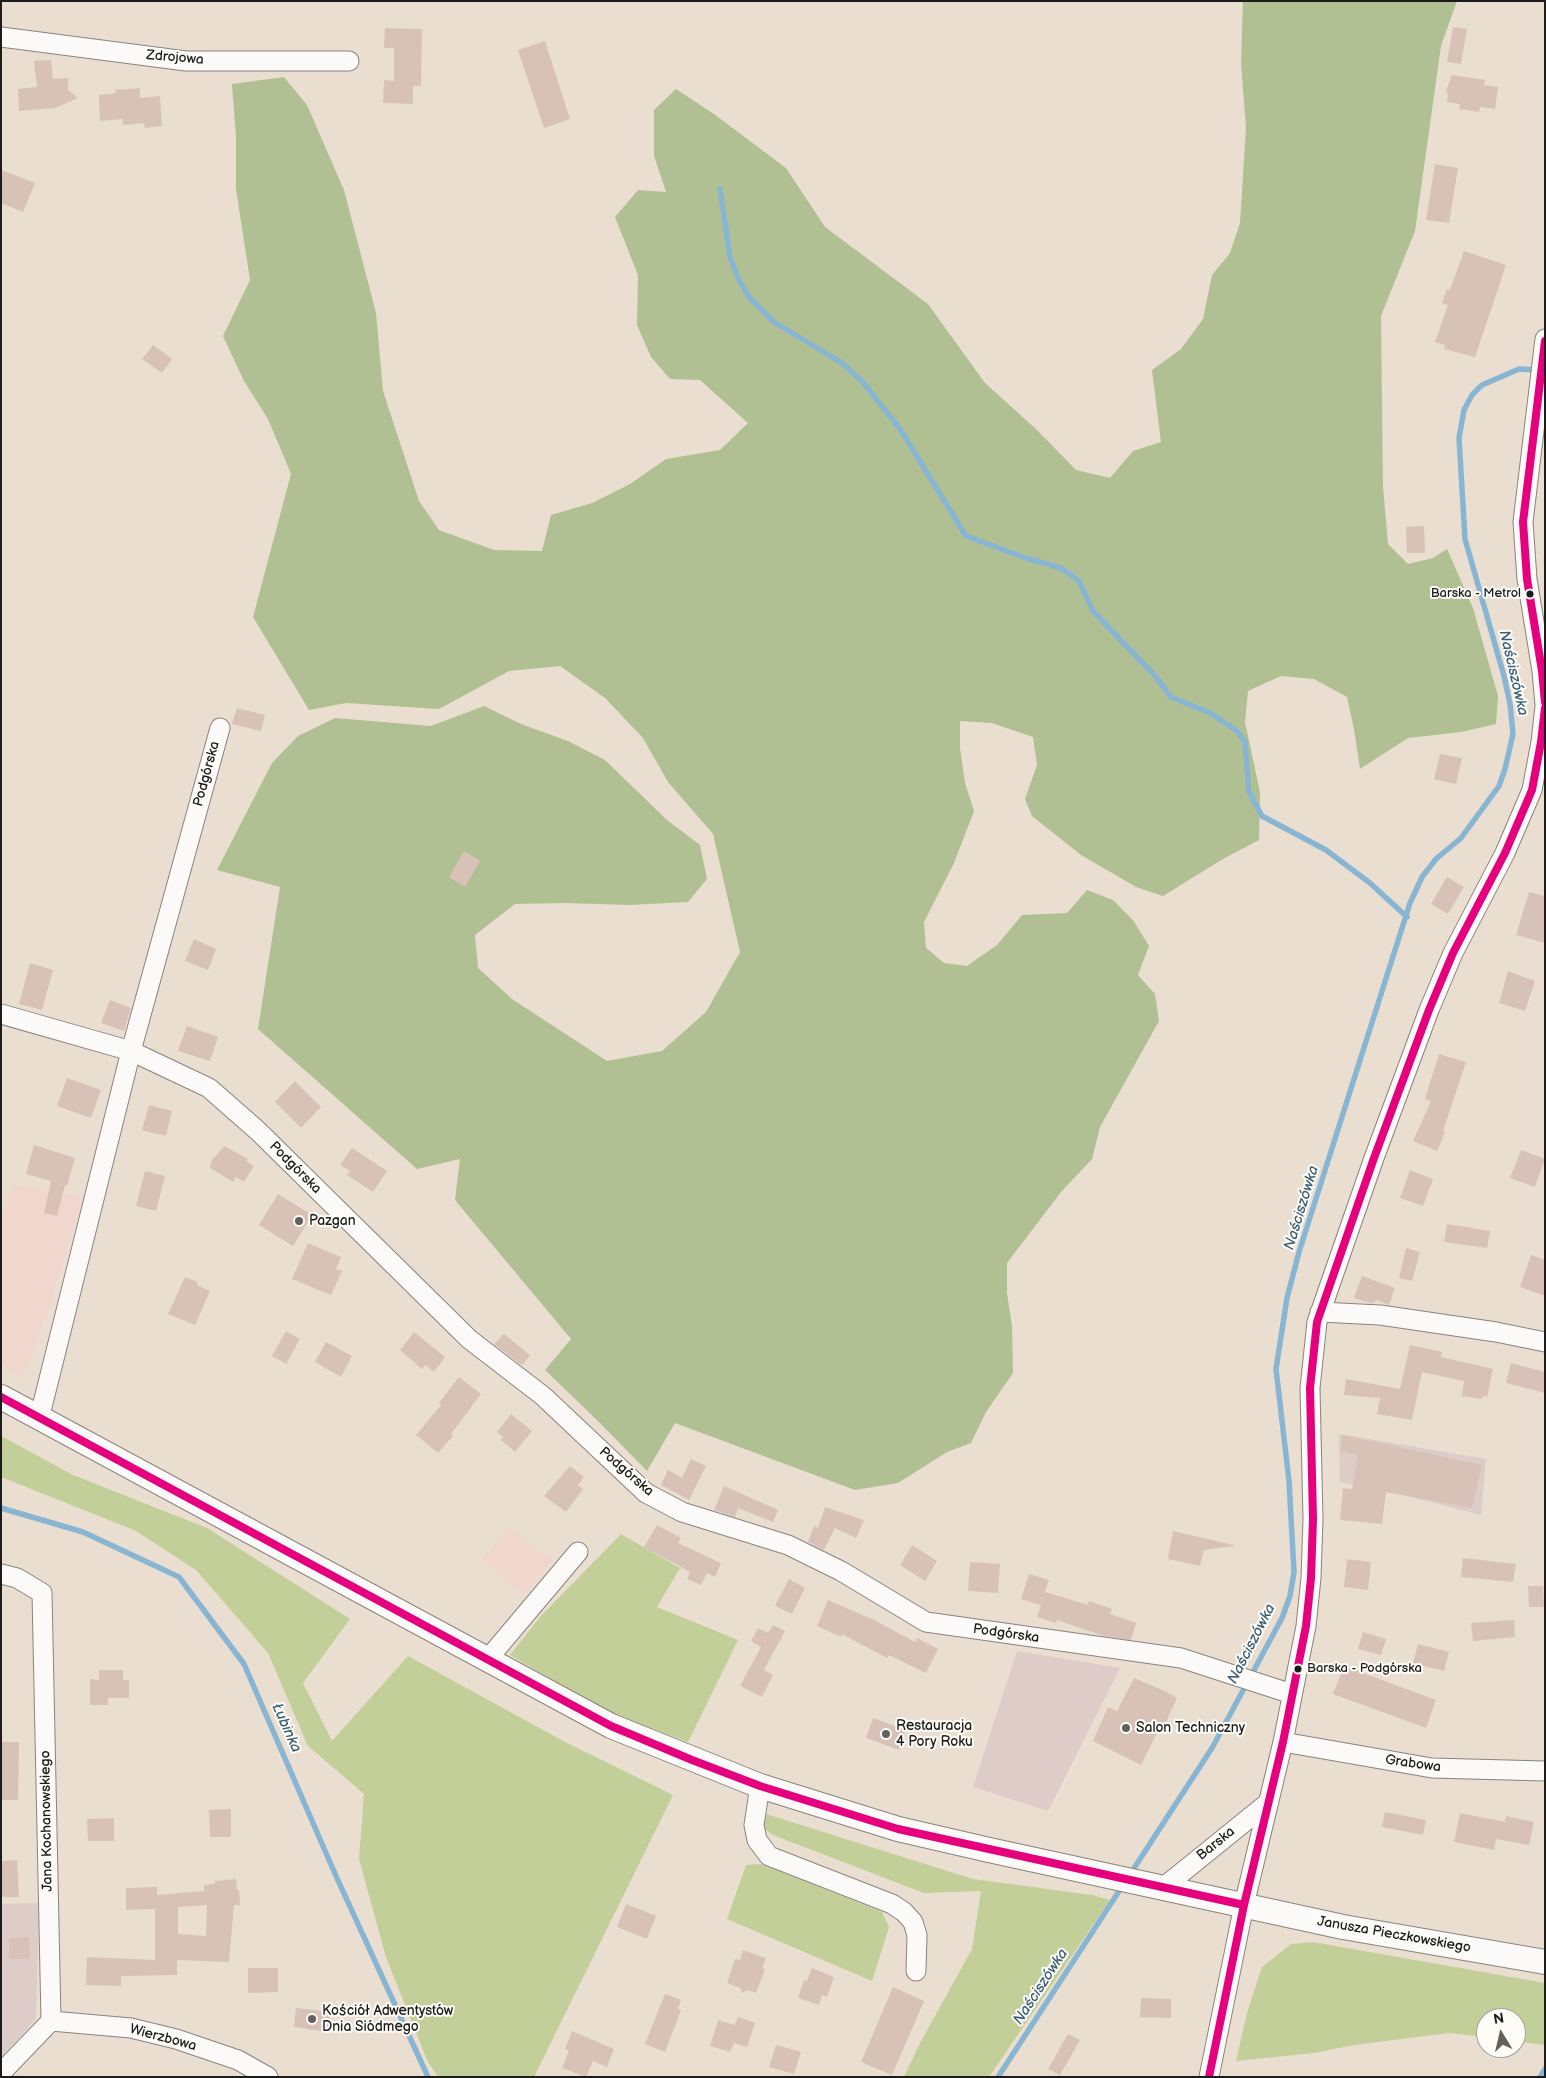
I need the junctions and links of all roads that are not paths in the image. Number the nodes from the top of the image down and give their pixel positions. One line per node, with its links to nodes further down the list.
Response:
1 (1, 38): 2 (street, Zdrojowa)
2 (350, 61)
3 (1545, 339): 4 (street)
4 (1543, 671): 5 (street)
5 (1545, 706): 9 (street)
6 (220, 728): 8 (street, Podgórska)
7 (1, 1014): 8 (street, Podgórska)
8 (131, 1051): 12 (street, Podgórska); 16 (street, Podgórska)
9 (1320, 1312): 10 (street); 16 (street)
10 (1545, 1342)
11 (1, 1398): 12 (main road, Janusza Pieczkowskiego)
12 (39, 1419): 15 (main road, Janusza Pieczkowskiego)
13 (578, 1552): 15 (street)
14 (1, 1574): 25 (street, Jana Kochanowskiego)
15 (487, 1660): 19 (main road, Janusza Pieczkowskiego)
16 (1292, 1694): 17 (street)
17 (1283, 1742): 18 (street, Grabowa); 20 (street)
18 (1545, 1771)
19 (760, 1786): 21 (main road, Janusza Pieczkowskiego); 24 (street)
20 (1268, 1802): 21 (street, Barska); 22 (street)
21 (1154, 1885): 22 (main road, Janusza Pieczkowskiego)
22 (1244, 1905): 23 (main road, Janusza Pieczkowskiego); 27 (street)
23 (1545, 1962)
24 (916, 1971)
25 (51, 2020): 26 (street); 28 (street, Wierzbowa)
26 (1, 2073)
27 (1209, 2075)
28 (268, 2077)

